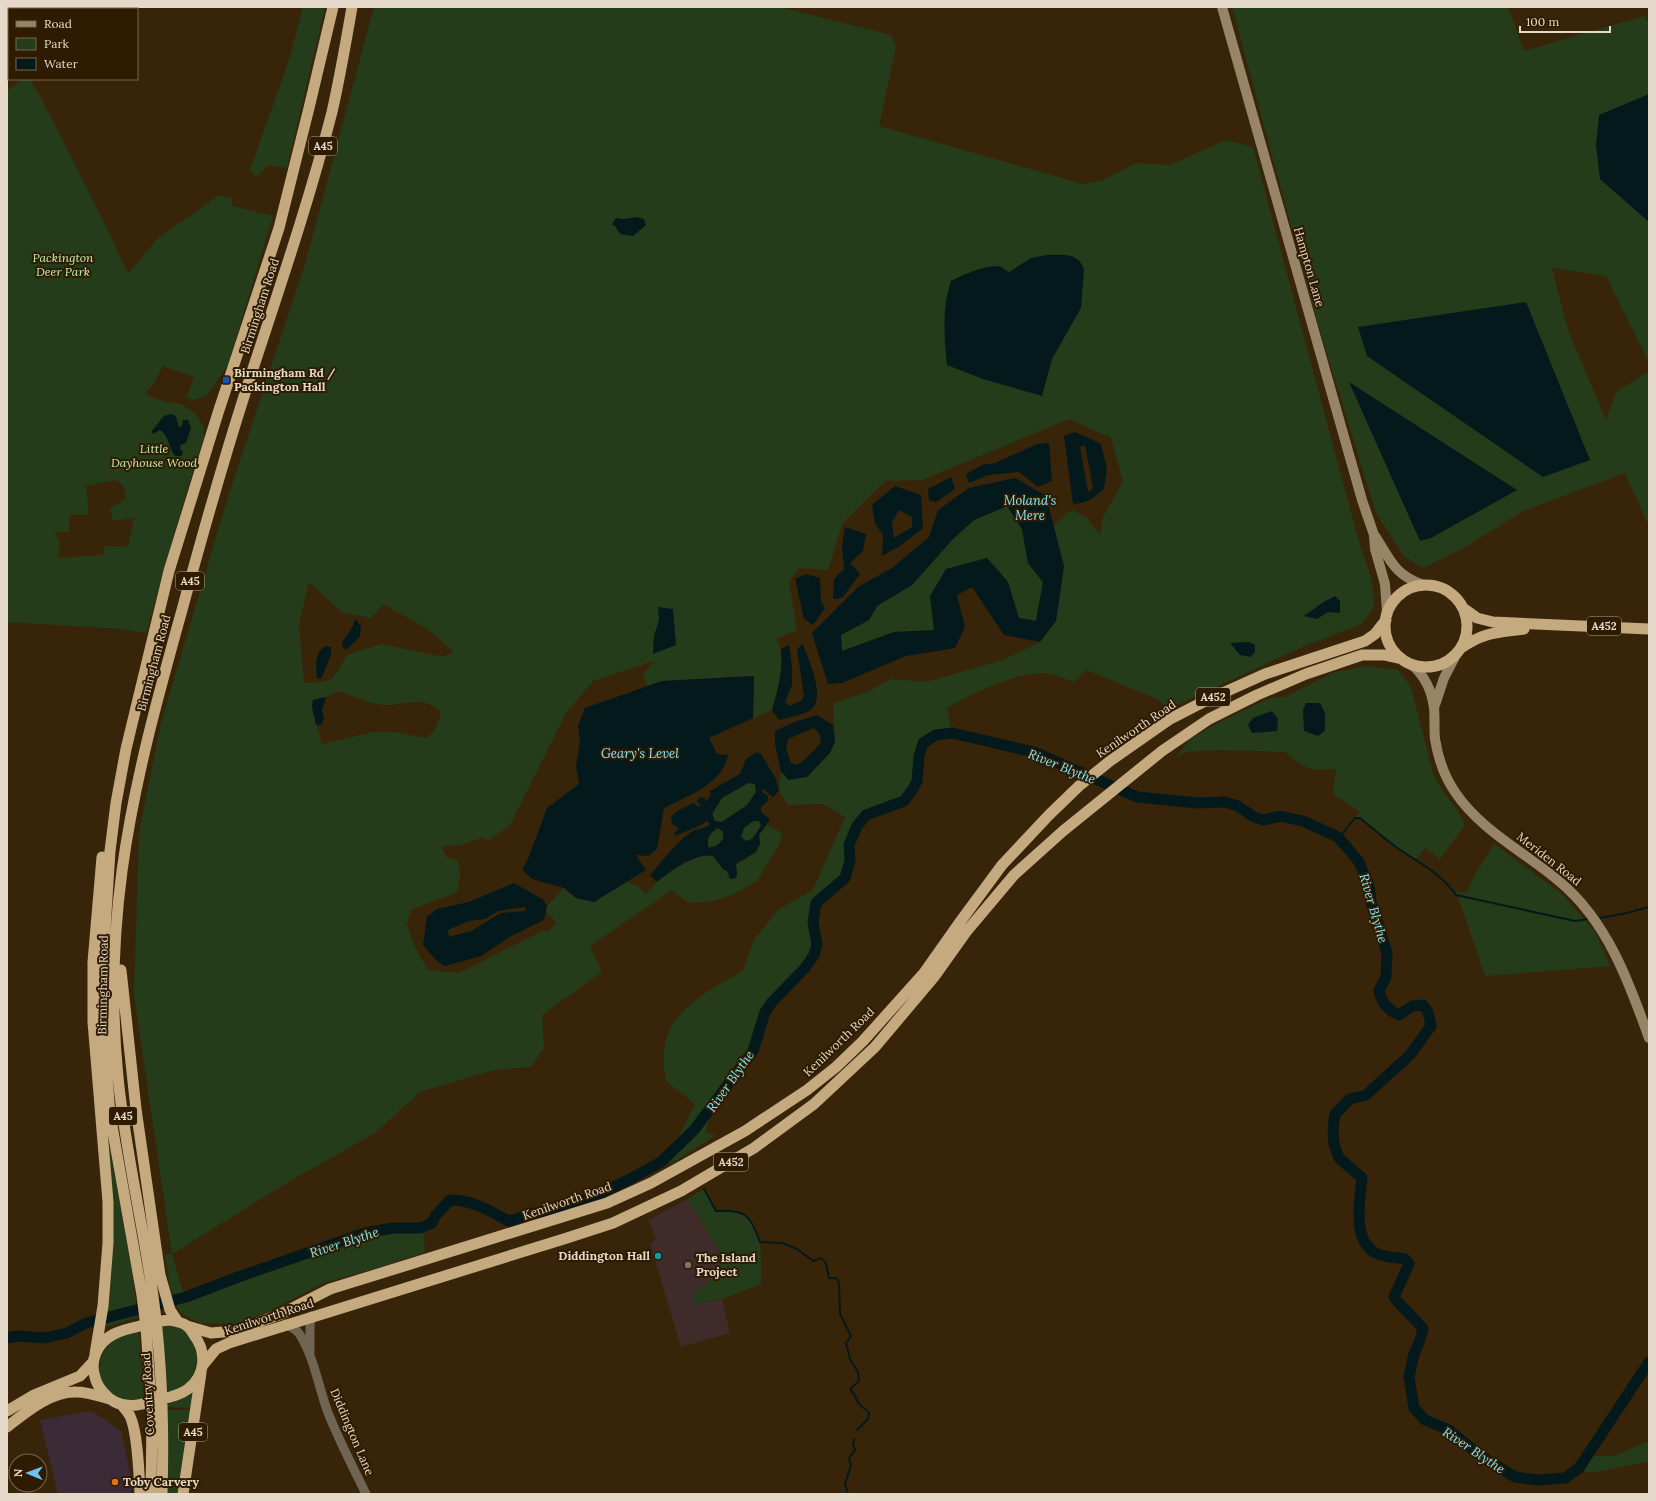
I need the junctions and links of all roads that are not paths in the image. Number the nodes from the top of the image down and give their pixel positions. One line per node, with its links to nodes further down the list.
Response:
1 (333, 7): 15 (highway, Birmingham Road / A45)
2 (352, 7): 5 (highway, A45)
3 (360, 7): 5 (highway, A45)
4 (1222, 7): 6 (main road, Hampton Lane)
5 (344, 57): 16 (highway, Birmingham Road / A45)
6 (1374, 534): 7 (main road, Hampton Lane); 9 (main road, Hampton Lane)
7 (1423, 585): 8 (highway); 9 (highway)
8 (1463, 608): 10 (highway, A452); 12 (highway)
9 (1387, 616): 13 (highway); 20 (highway, Kenilworth Road / A452)
10 (1560, 624): 11 (highway, A452); 12 (highway, A452)
11 (1649, 629)
12 (1458, 651): 13 (highway); 14 (main road, Meriden Road)
13 (1407, 661): 14 (main road, Meriden Road); 19 (highway, Kenilworth Road / A452)
14 (1434, 708): 17 (main road, Meriden Road)
15 (116, 803): 18 (highway, Birmingham Road / A45); 23 (highway)
16 (116, 936): 18 (highway, Birmingham Road / A45); 20 (highway)
17 (1649, 1038)
18 (147, 1294): 28 (highway, Coventry Road / A45)
19 (311, 1316): 21 (highway, Kenilworth Road / A452); 22 (street, Diddington Lane)
20 (182, 1324): 23 (highway); 24 (highway)
21 (285, 1324): 22 (street, Diddington Lane); 24 (highway, Kenilworth Road / A452)
22 (310, 1355): 34 (street, Diddington Lane)
23 (94, 1358): 25 (highway); 27 (highway)
24 (202, 1367): 26 (highway); 33 (highway, A45)
25 (110, 1399): 26 (highway); 29 (highway)
26 (121, 1404): 30 (highway)
27 (7, 1411)
28 (158, 1418): 31 (highway, Coventry Road / A45); 32 (highway, Coventry Road / A45)
29 (7, 1427)
30 (140, 1494)
31 (151, 1494)
32 (162, 1494)
33 (183, 1494)
34 (366, 1494)

